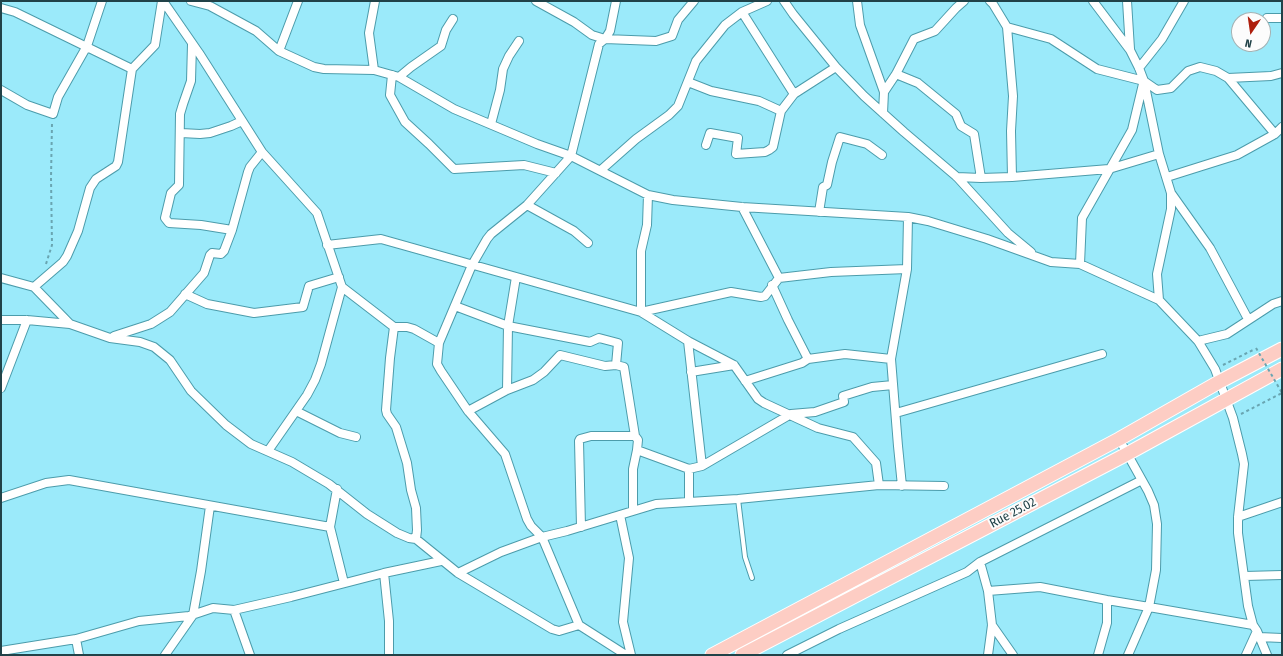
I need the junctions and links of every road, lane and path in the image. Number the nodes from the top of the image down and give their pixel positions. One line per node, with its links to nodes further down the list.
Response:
1 (102, 1): 26 (street)
2 (163, 1): 25 (street); 31 (street)
3 (191, 1): 28 (street)
4 (298, 1): 28 (street)
5 (375, 1): 32 (street)
6 (536, 1): 23 (street)
7 (616, 1): 23 (street)
8 (694, 1): 23 (street)
9 (767, 1): 18 (street)
10 (784, 1): 29 (street)
11 (857, 1): 40 (street)
12 (964, 1): 34 (street)
13 (990, 1): 22 (street)
14 (1093, 1): 27 (street)
15 (1127, 1): 27 (street)
16 (1184, 1): 30 (street)
17 (1, 8): 26 (street)
18 (742, 12): 38 (street); 41 (street)
19 (1271, 18): 20 (street)
20 (1282, 18)
21 (453, 19): 35 (street)
22 (1007, 27): 37 (street); 59 (street)
23 (605, 39): 54 (street)
24 (519, 41): 46 (street)
25 (192, 44): 45 (street); 48 (street)
26 (87, 46): 31 (street); 44 (street)
27 (1130, 50): 30 (street)
28 (279, 51): 32 (street)
29 (836, 68): 41 (street); 43 (street)
30 (1139, 68): 37 (street)
31 (132, 69): 81 (street)
32 (374, 70): 35 (street)
33 (1282, 73): 36 (street)
34 (896, 74): 40 (street); 61 (street)
35 (396, 76): 46 (street); 57 (street)
36 (1228, 78): 37 (street); 49 (street)
37 (1144, 81): 52 (street); 55 (street)
38 (688, 82): 42 (street); 56 (street)
39 (1, 90): 44 (street)
40 (884, 92): 43 (street)
41 (794, 94): 42 (street)
42 (781, 111): 50 (street)
43 (883, 113): 58 (street)
44 (53, 114): 72 (path)
45 (242, 121): 48 (street); 51 (street)
46 (491, 124): 54 (street)
47 (1282, 127): 49 (street)
48 (181, 134): 68 (street)
49 (1278, 134): 60 (street)
50 (706, 145)
51 (262, 152): 68 (street); 70 (street)
52 (1159, 154): 55 (street); 60 (street)
53 (882, 155): 66 (street)
54 (571, 156): 56 (street); 57 (street)
55 (1109, 169): 59 (street); 73 (street)
56 (601, 170): 63 (street)
57 (556, 173): 64 (street)
58 (957, 177): 61 (street); 71 (street)
59 (1012, 177): 61 (street)
60 (1167, 177): 62 (street)
61 (981, 178)
62 (1171, 193): 84 (street); 88 (street)
63 (648, 195): 65 (street); 87 (street)
64 (527, 205): 69 (street); 74 (street)
65 (742, 207): 66 (street); 79 (street)
66 (820, 212): 67 (street)
67 (908, 216): 71 (street); 75 (street)
68 (232, 230): 83 (street)
69 (588, 243)
70 (327, 245): 74 (street); 76 (street)
71 (1036, 256): 73 (street)
72 (46, 264)
73 (1080, 264): 84 (street)
74 (472, 266): 77 (street); 86 (street)
75 (908, 269): 79 (street); 102 (street)
76 (339, 277): 82 (street); 83 (street)
77 (516, 277): 87 (street); 92 (street)
78 (1, 278): 81 (street)
79 (779, 278): 80 (street)
80 (772, 285): 87 (street); 101 (street)
81 (34, 287): 91 (street)
82 (342, 287): 93 (street); 114 (street)
83 (185, 294): 94 (street)
84 (1159, 300): 96 (street)
85 (1282, 301): 88 (street)
86 (455, 306): 92 (street); 97 (street)
87 (641, 312): 95 (street)
88 (1248, 319): 96 (street)
89 (1, 320): 90 (street)
90 (27, 320): 91 (street); 110 (street)
91 (70, 324): 94 (street)
92 (508, 326): 103 (street); 111 (street)
93 (394, 327): 97 (street); 143 (street)
94 (110, 338): 123 (street)
95 (688, 341): 104 (street); 106 (street)
96 (1198, 341): 108 (street)
97 (439, 343): 115 (street)
98 (1256, 348): 112 (path, bridge)
99 (1282, 349): 108 (main road)
100 (1102, 354): 116 (street)
101 (808, 359): 102 (street); 107 (street)
102 (891, 359): 109 (street)
103 (616, 365): 111 (street); 119 (street)
104 (734, 365): 106 (street); 107 (street)
105 (1282, 369): 113 (main road, Rue 25.02)
106 (691, 372): 125 (street)
107 (745, 381): 117 (street)
108 (1219, 382): 113 (street); 121 (main road)
109 (893, 385): 116 (street); 117 (street)
110 (1, 388)
111 (506, 390): 115 (street)
112 (1282, 393): 118 (path)
113 (1226, 400): 118 (street); 124 (main road, Rue 25.02)
114 (296, 411): 120 (street); 123 (street)
115 (468, 411): 142 (street)
116 (896, 413): 129 (street)
117 (791, 414): 125 (street); 128 (street)
118 (1232, 418): 139 (street)
119 (635, 436): 122 (street); 140 (street)
120 (356, 437)
121 (1119, 439): 124 (street); 170 (main road)
122 (637, 450): 126 (street); 137 (street)
123 (268, 451): 131 (street)
124 (1127, 454): 127 (street); 171 (main road, Rue 25.02)
125 (702, 466): 126 (street)
126 (689, 469): 134 (street)
127 (1142, 480): 145 (street); 154 (street)
128 (879, 485): 129 (street); 133 (street)
129 (902, 486): 130 (street)
130 (944, 486)
131 (336, 489): 141 (street); 143 (street)
132 (1, 498): 136 (street)
133 (738, 499): 134 (street); 150 (lane)
134 (688, 502): 137 (street)
135 (1282, 502): 139 (street)
136 (210, 506): 141 (street); 156 (street)
137 (633, 510): 138 (street)
138 (620, 515): 140 (street); 169 (street)
139 (1238, 517): 149 (street)
140 (581, 527): 142 (street)
141 (330, 528): 151 (street)
142 (542, 537): 147 (street); 158 (street)
143 (416, 539): 144 (street)
144 (441, 561): 146 (street); 147 (street)
145 (980, 562): 152 (street); 172 (street)
146 (384, 573): 151 (street); 167 (street)
147 (458, 573): 158 (street)
148 (1282, 575): 149 (street)
149 (1244, 576): 159 (street)
150 (752, 578)
151 (344, 584): 155 (street)
152 (988, 591): 153 (street); 157 (street)
153 (1107, 600): 154 (street); 175 (street)
154 (1150, 606): 159 (street); 176 (street)
155 (234, 610): 156 (street); 166 (street)
156 (193, 615): 161 (street); 165 (street)
157 (992, 625): 173 (street); 174 (street)
158 (579, 626): 168 (street)
159 (1256, 631): 160 (street); 177 (street); 178 (street)
160 (1282, 638)
161 (76, 639): 163 (street); 164 (street)
162 (1, 651): 163 (street)
163 (19, 652)
164 (79, 655)
165 (165, 655)
166 (250, 655)
167 (389, 655)
168 (626, 655)
169 (631, 655)
170 (712, 655)
171 (742, 655)
172 (787, 655)
173 (988, 655)
174 (1013, 655)
175 (1098, 655)
176 (1128, 655)
177 (1246, 655)
178 (1267, 655)

